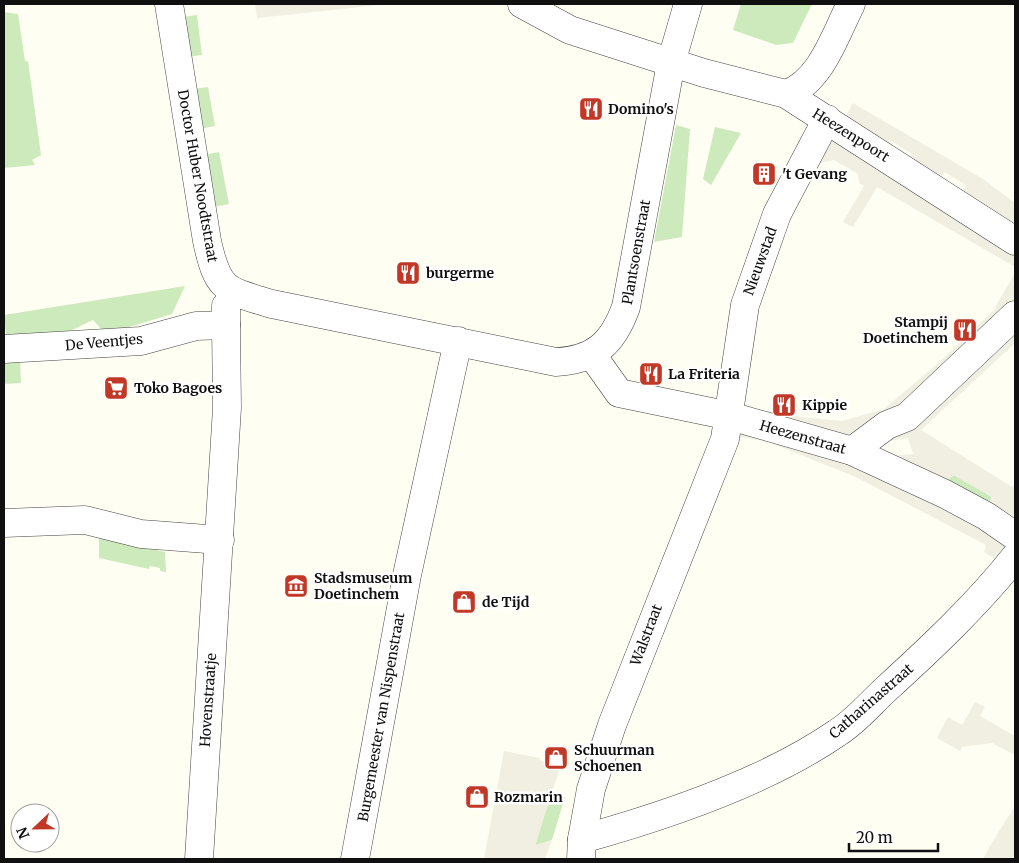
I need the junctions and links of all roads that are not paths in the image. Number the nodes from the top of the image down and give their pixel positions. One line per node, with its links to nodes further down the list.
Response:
1 (169, 4): 9 (street, Doctor Huber Noodtstraat)
2 (522, 4): 5 (street, Heezenpoort)
3 (688, 4): 5 (street, Plantsoenstraat)
4 (851, 4): 6 (street)
5 (671, 64): 6 (street, Heezenpoort); 14 (street, Plantsoenstraat)
6 (786, 94): 7 (street, Heezenpoort)
7 (827, 119): 8 (street, Heezenpoort); 15 (street, Nieuwstad)
8 (1015, 241)
9 (226, 287): 11 (street); 12 (street)
10 (1015, 315): 16 (street)
11 (226, 325): 13 (street, De Veentjes); 19 (street, Hovenstraatje)
12 (458, 341): 14 (street, Plantsoenstraat); 23 (street, Burgemeester van Nispenstraat)
13 (4, 349)
14 (592, 355): 15 (street, Heezenstraat)
15 (730, 416): 16 (street, Heezenstraat); 21 (street, Walstraat)
16 (852, 451): 18 (street, Heezenstraat)
17 (4, 523): 19 (street)
18 (1015, 536)
19 (220, 540): 22 (street, Hovenstraatje)
20 (1015, 557): 21 (street, Catharinastraat)
21 (582, 849)
22 (199, 859)
23 (355, 859)

